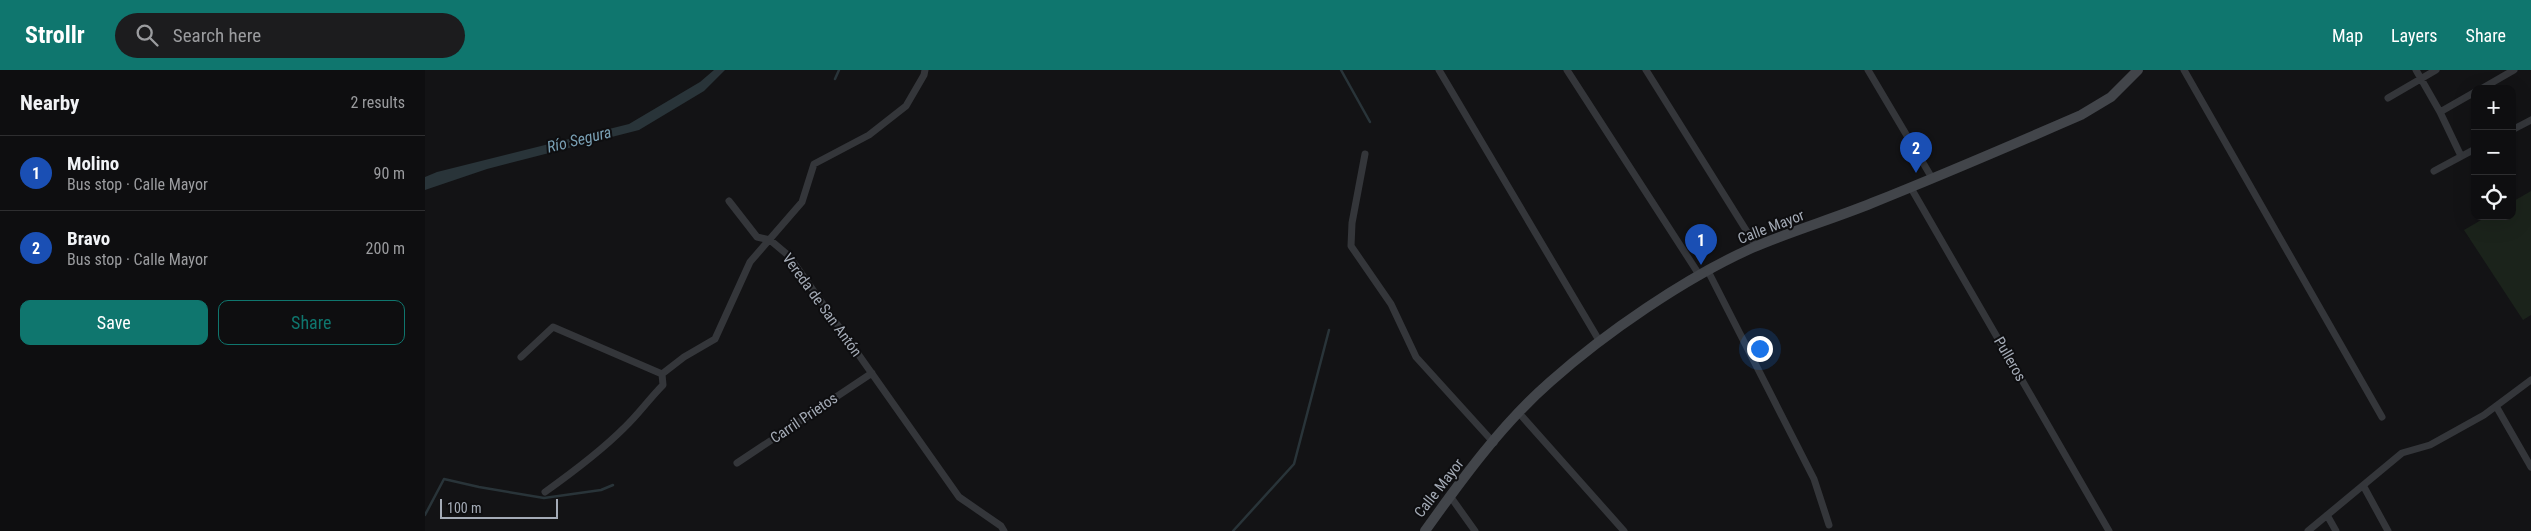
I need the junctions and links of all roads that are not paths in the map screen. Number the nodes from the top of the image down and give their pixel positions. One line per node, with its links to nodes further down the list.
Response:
1 (925, 70): 25 (street, Vereda de San Antón)
2 (1439, 70): 28 (street)
3 (1567, 70): 27 (street)
4 (1646, 70): 26 (street)
5 (1869, 70): 22 (street)
6 (2138, 70): 22 (main road, Calle Mayor)
7 (2184, 70): 35 (street)
8 (2416, 70): 11 (street)
9 (2436, 70): 11 (street)
10 (2514, 70): 12 (street)
11 (2422, 80): 14 (street); 15 (street)
12 (2488, 85)
13 (2471, 94): 15 (street)
14 (2388, 98)
15 (2440, 112): 20 (street)
16 (2531, 120): 17 (street)
17 (2516, 128)
18 (2471, 151): 20 (street)
19 (1365, 154): 36 (street)
20 (2461, 156): 21 (street)
21 (2434, 171)
22 (1932, 178): 23 (main road, Calle Mayor)
23 (1911, 188): 26 (main road, Calle Mayor); 48 (street, Pulleros)
24 (729, 201): 25 (street)
25 (770, 240): 30 (street, Vereda de San Antón); 31 (street)
26 (1757, 246): 27 (main road, Calle Mayor)
27 (1704, 274): 28 (main road, Calle Mayor); 43 (street)
28 (1600, 342): 34 (main road, Calle Mayor)
29 (521, 357): 31 (street)
30 (872, 373): 37 (street, Carril Prietos); 44 (street, Vereda de San Antón)
31 (662, 374): 40 (street)
32 (2531, 380): 33 (street)
33 (2496, 406): 38 (street); 39 (street)
34 (1519, 413): 36 (main road, Calle Mayor); 47 (street)
35 (2382, 417)
36 (1494, 443): 41 (main road, Calle Mayor)
37 (737, 463)
38 (2531, 467)
39 (2364, 487): 42 (street); 51 (street)
40 (545, 492)
41 (1450, 496): 45 (main road, Calle Mayor); 46 (street)
42 (2327, 515): 49 (street); 50 (street)
43 (1829, 525)
44 (1004, 531)
45 (1425, 531)
46 (1475, 531)
47 (1624, 531)
48 (2109, 531)
49 (2308, 531)
50 (2336, 531)
51 (2388, 531)

